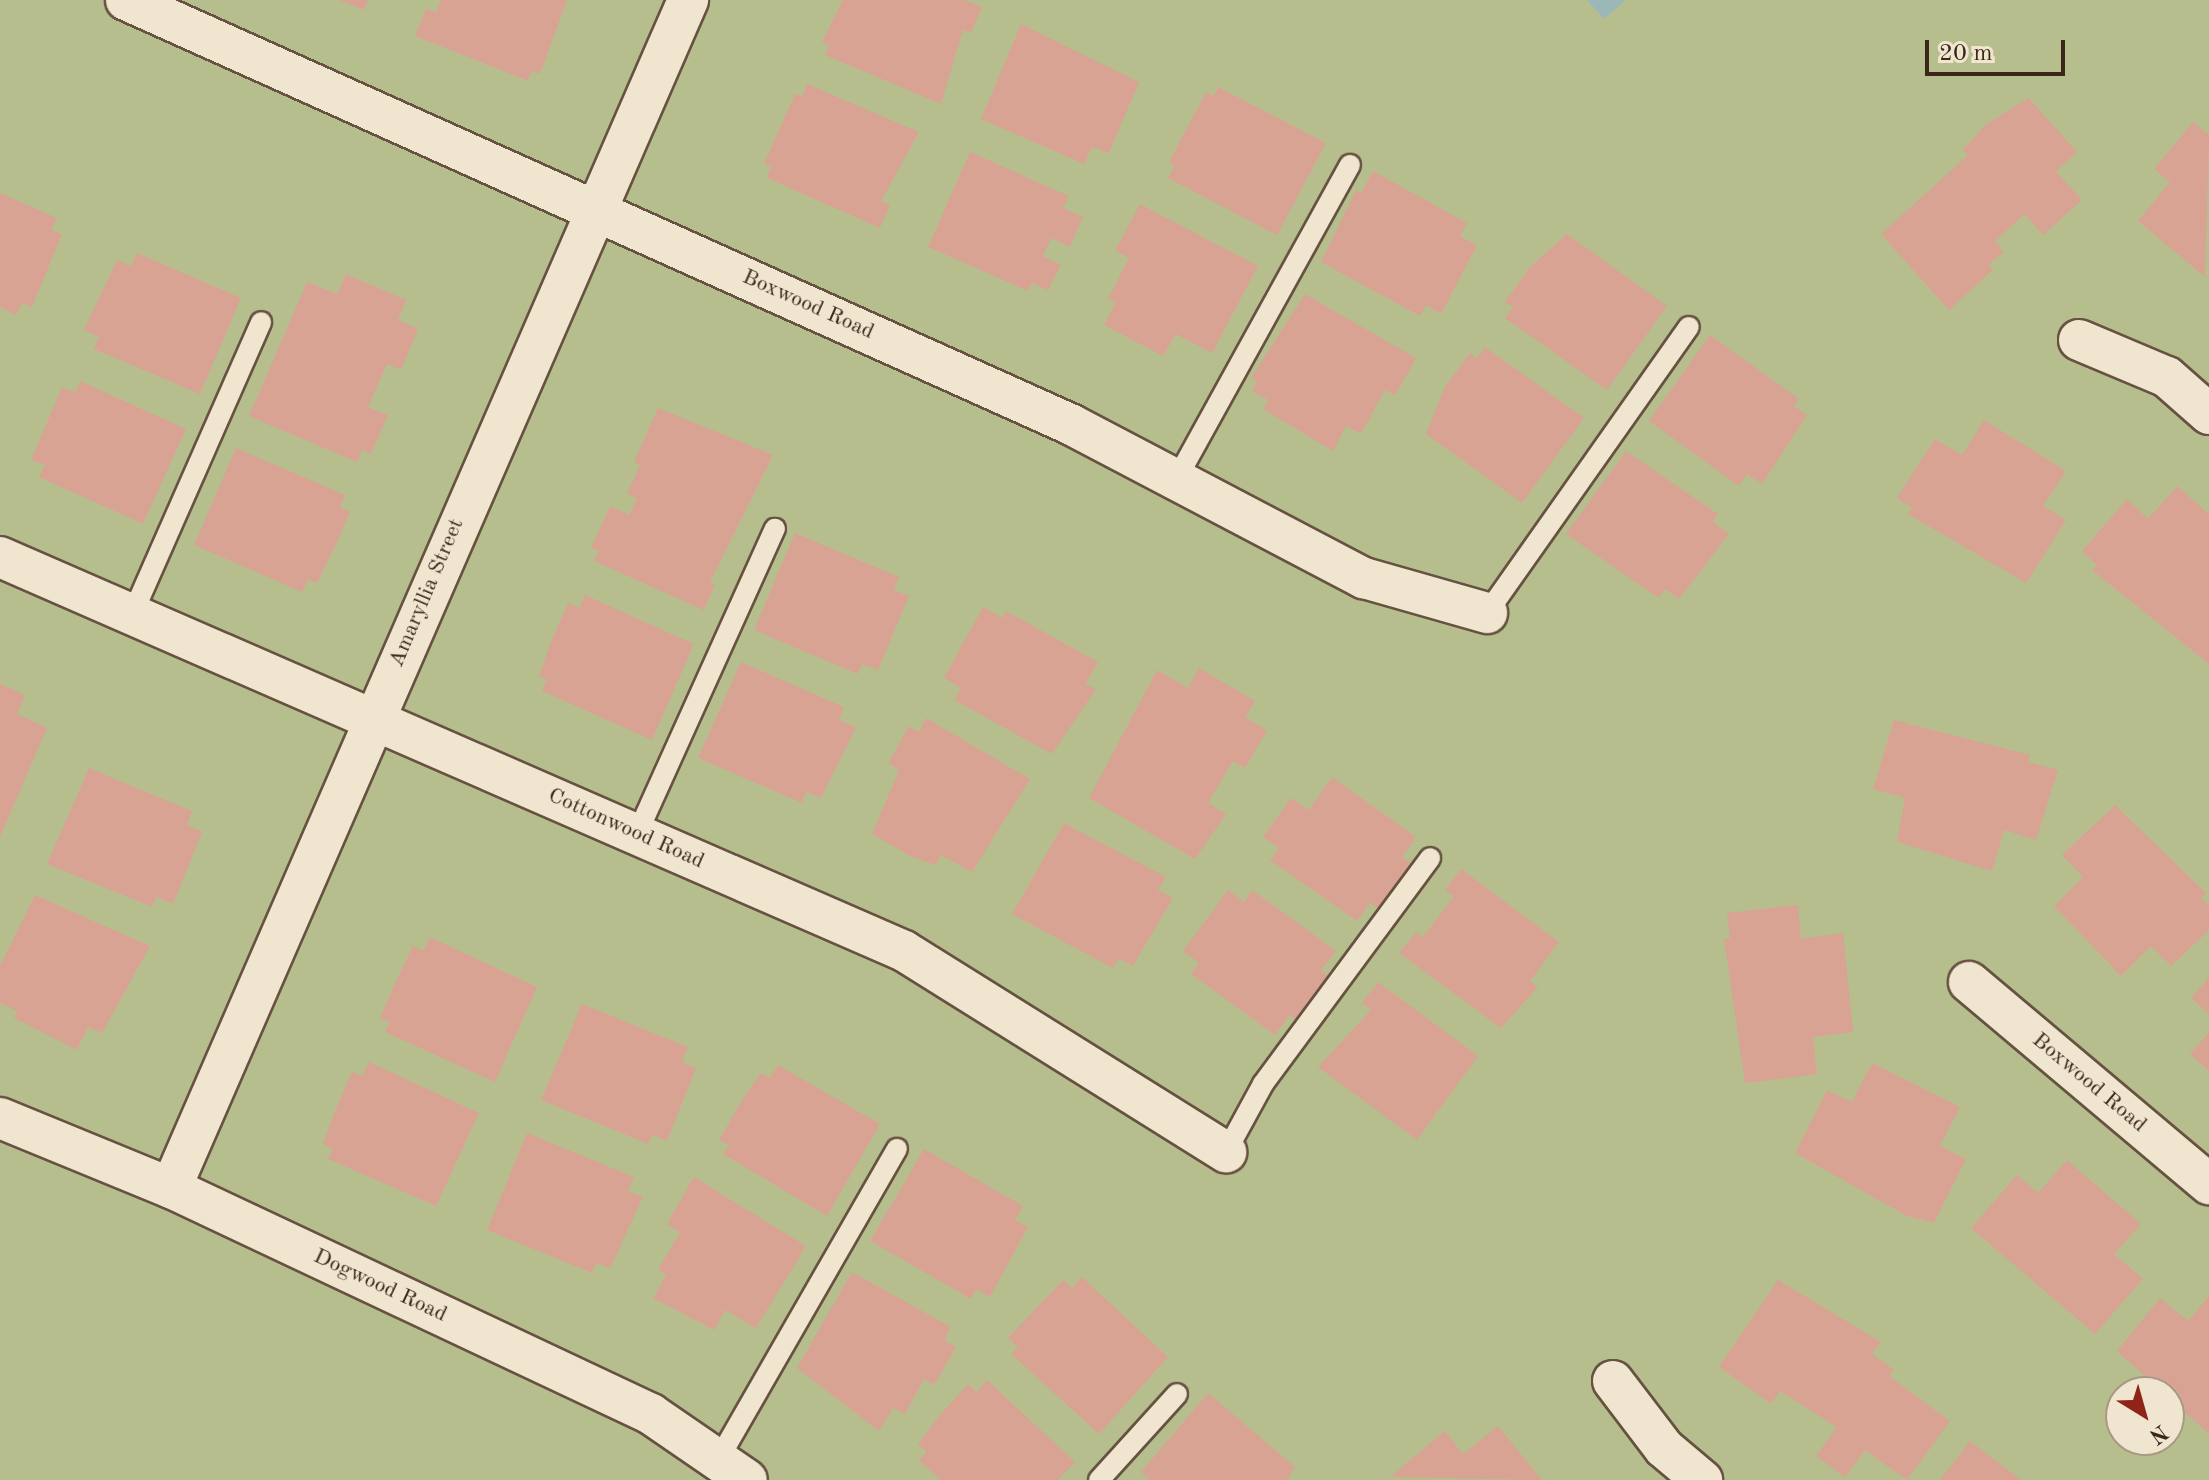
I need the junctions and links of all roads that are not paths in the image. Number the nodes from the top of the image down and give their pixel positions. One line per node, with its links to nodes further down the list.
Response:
1 (126, 0): 4 (street, Boxwood Road)
2 (688, 0): 4 (street, Amaryllia Street)
3 (1350, 165): 9 (lane)
4 (594, 208): 9 (street, Boxwood Road); 14 (street, Amaryllia Street)
5 (261, 322): 13 (lane)
6 (1689, 327): 12 (lane)
7 (2079, 340): 8 (street)
8 (2209, 414)
9 (1176, 480): 12 (street, Boxwood Road)
10 (775, 529): 15 (lane)
11 (0, 557): 13 (street, Cottonwood Road)
12 (1487, 613)
13 (132, 615): 14 (street, Cottonwood Road)
14 (372, 719): 15 (street, Cottonwood Road); 22 (street, Amaryllia Street)
15 (637, 834): 20 (street, Cottonwood Road)
16 (1430, 858): 20 (lane)
17 (1969, 982): 21 (street, Boxwood Road)
18 (0, 1118): 22 (street, Dogwood Road)
19 (897, 1149): 25 (lane)
20 (1226, 1152)
21 (2209, 1184)
22 (171, 1188): 25 (street, Dogwood Road)
23 (1613, 1381): 27 (street)
24 (1177, 1394): 26 (lane)
25 (732, 1470)
26 (1099, 1480)
27 (1702, 1480)

